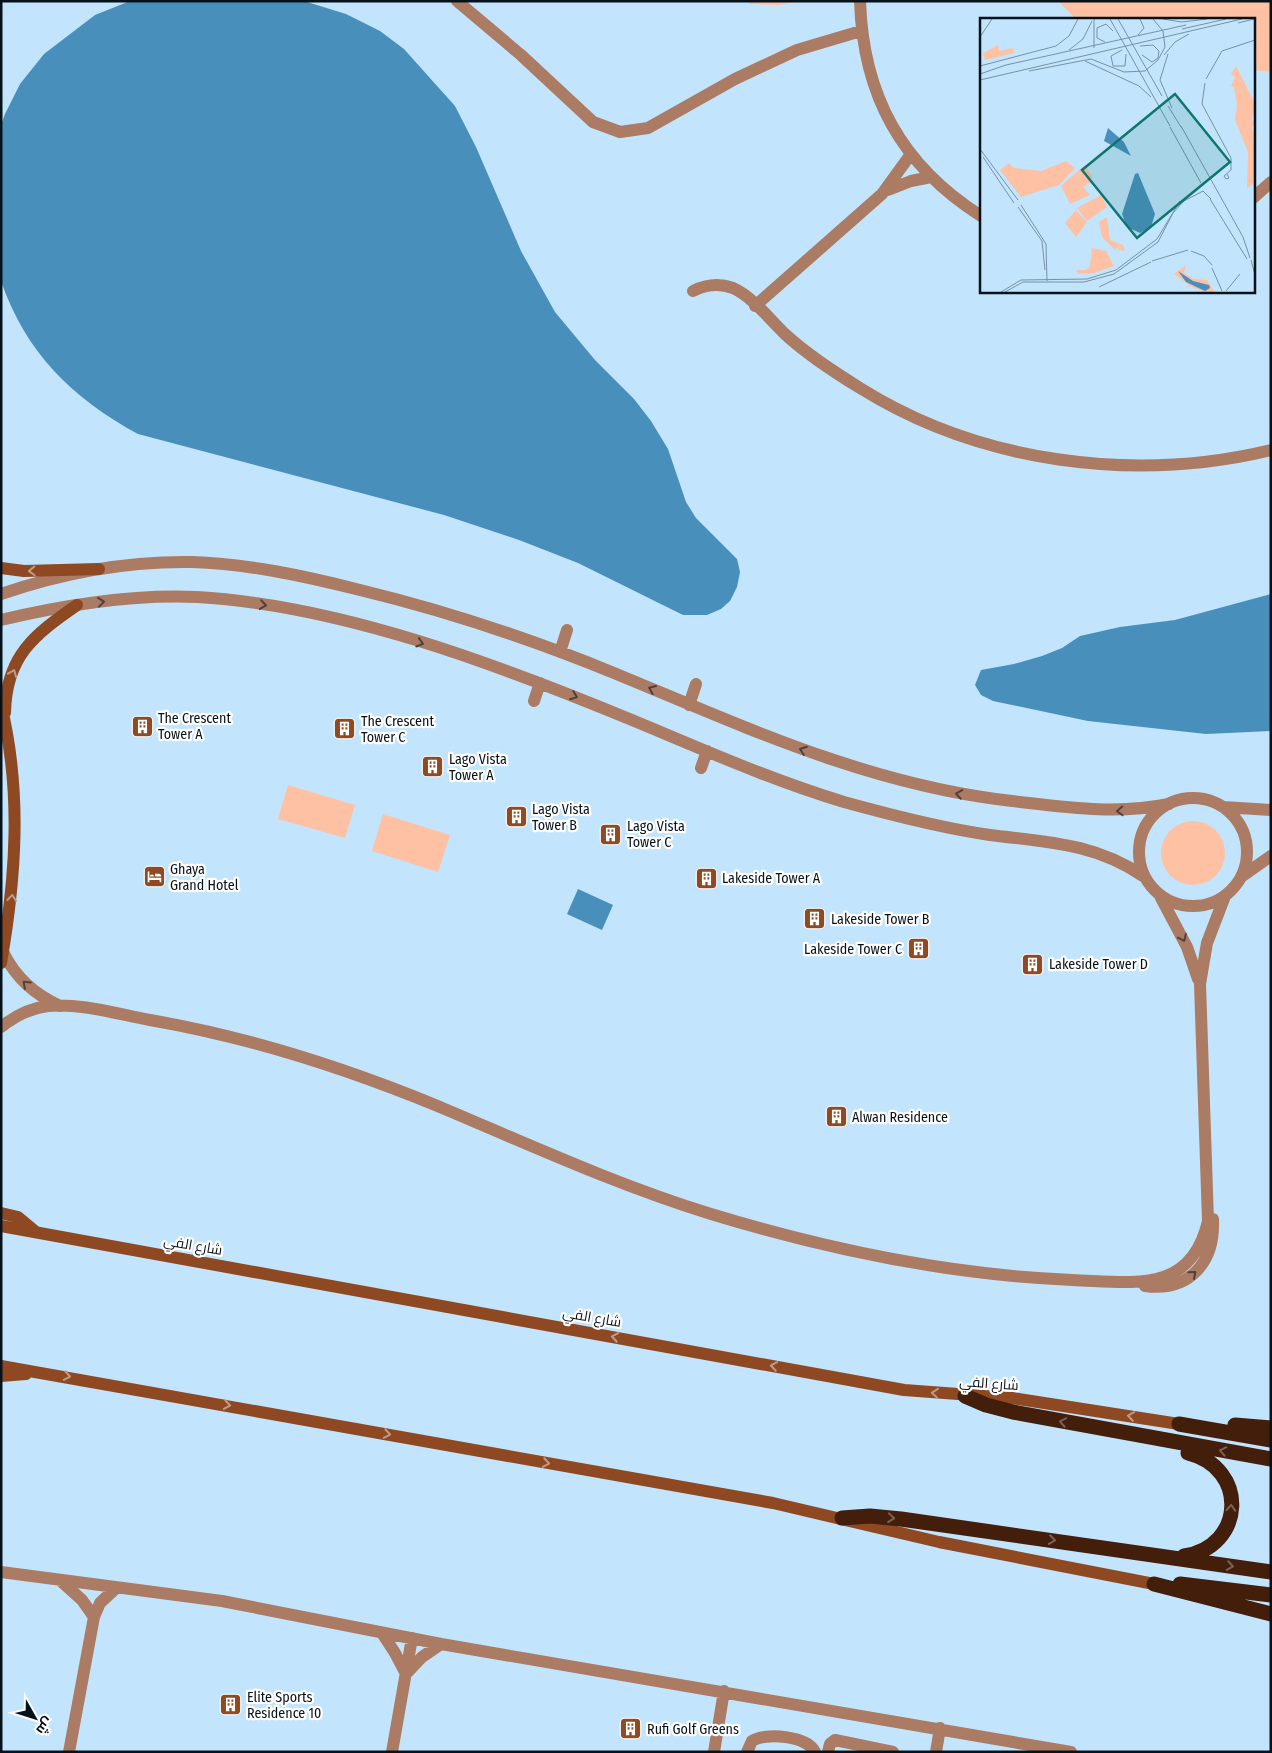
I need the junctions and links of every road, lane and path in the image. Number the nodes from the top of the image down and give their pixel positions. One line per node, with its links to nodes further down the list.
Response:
1 (457, 1): 3 (street)
2 (860, 1): 3 (street)
3 (861, 31): 4 (street)
4 (911, 154): 5 (street); 7 (street)
5 (931, 177): 7 (street); 9 (street)
6 (1271, 182): 8 (street)
7 (882, 194): 11 (street)
8 (1254, 197)
9 (980, 215)
10 (693, 291): 11 (street)
11 (755, 306): 12 (street)
12 (1271, 450)
13 (1, 568): 14 (street, one-way to 13)
14 (99, 569): 15 (street); 19 (street)
15 (1, 594)
16 (77, 605): 17 (street); 20 (street, one-way to 20); 25 (street, one-way to 16)
17 (1, 620)
18 (568, 630): 19 (street)
19 (560, 652): 24 (street, one-way to 19)
20 (540, 683): 22 (street); 26 (street, one-way to 26)
21 (696, 684): 24 (street)
22 (534, 701)
23 (1, 705): 25 (street)
24 (689, 705): 28 (street, one-way to 24)
25 (5, 720): 36 (street, one-way to 25)
26 (707, 751): 27 (street); 32 (street)
27 (701, 768)
28 (1168, 804): 29 (street); 32 (street)
29 (1222, 806): 30 (street); 33 (street)
30 (1271, 810)
31 (1271, 856): 33 (street)
32 (1143, 876): 34 (street)
33 (1241, 877): 35 (street)
34 (1159, 896): 35 (street); 37 (street, one-way to 37)
35 (1225, 896): 37 (street)
36 (2, 958): 38 (street, one-way to 36)
37 (1200, 984): 38 (street)
38 (60, 1006): 39 (street)
39 (1, 1027)
40 (1, 1213): 42 (street)
41 (1, 1226): 42 (street, شارع الفي)
42 (36, 1232): 46 (street, شارع الفي, one-way to 42)
43 (1, 1366): 44 (street)
44 (36, 1371): 45 (street); 52 (street, one-way to 52)
45 (1, 1376)
46 (965, 1396): 47 (street, شارع الفي, one-way to 46); 49 (highway, one-way to 46)
47 (1179, 1424): 48 (highway); 50 (highway)
48 (1271, 1428)
49 (1136, 1435): 51 (highway, one-way to 49); 53 (highway, one-way to 49)
50 (1271, 1440)
51 (1271, 1459)
52 (842, 1518): 53 (highway, one-way to 53); 57 (street)
53 (1175, 1557): 55 (highway, one-way to 55)
54 (1, 1572): 56 (street)
55 (1271, 1572)
56 (59, 1580): 58 (street); 61 (street)
57 (1154, 1584): 59 (highway); 60 (highway)
58 (116, 1588): 61 (street); 62 (street)
59 (1271, 1595)
60 (1271, 1614)
61 (94, 1616): 70 (street)
62 (382, 1633): 63 (street); 65 (street)
63 (412, 1638): 64 (street); 65 (street)
64 (441, 1644): 65 (street); 66 (street)
65 (406, 1674): 71 (street)
66 (724, 1691): 67 (street); 72 (street)
67 (940, 1728): 77 (street); 78 (street)
68 (837, 1746): 69 (street); 75 (street)
69 (850, 1747): 76 (street)
70 (69, 1752)
71 (392, 1752)
72 (714, 1752)
73 (747, 1752): 74 (street)
74 (815, 1752)
75 (828, 1752)
76 (893, 1752)
77 (936, 1752)
78 (1071, 1752)

